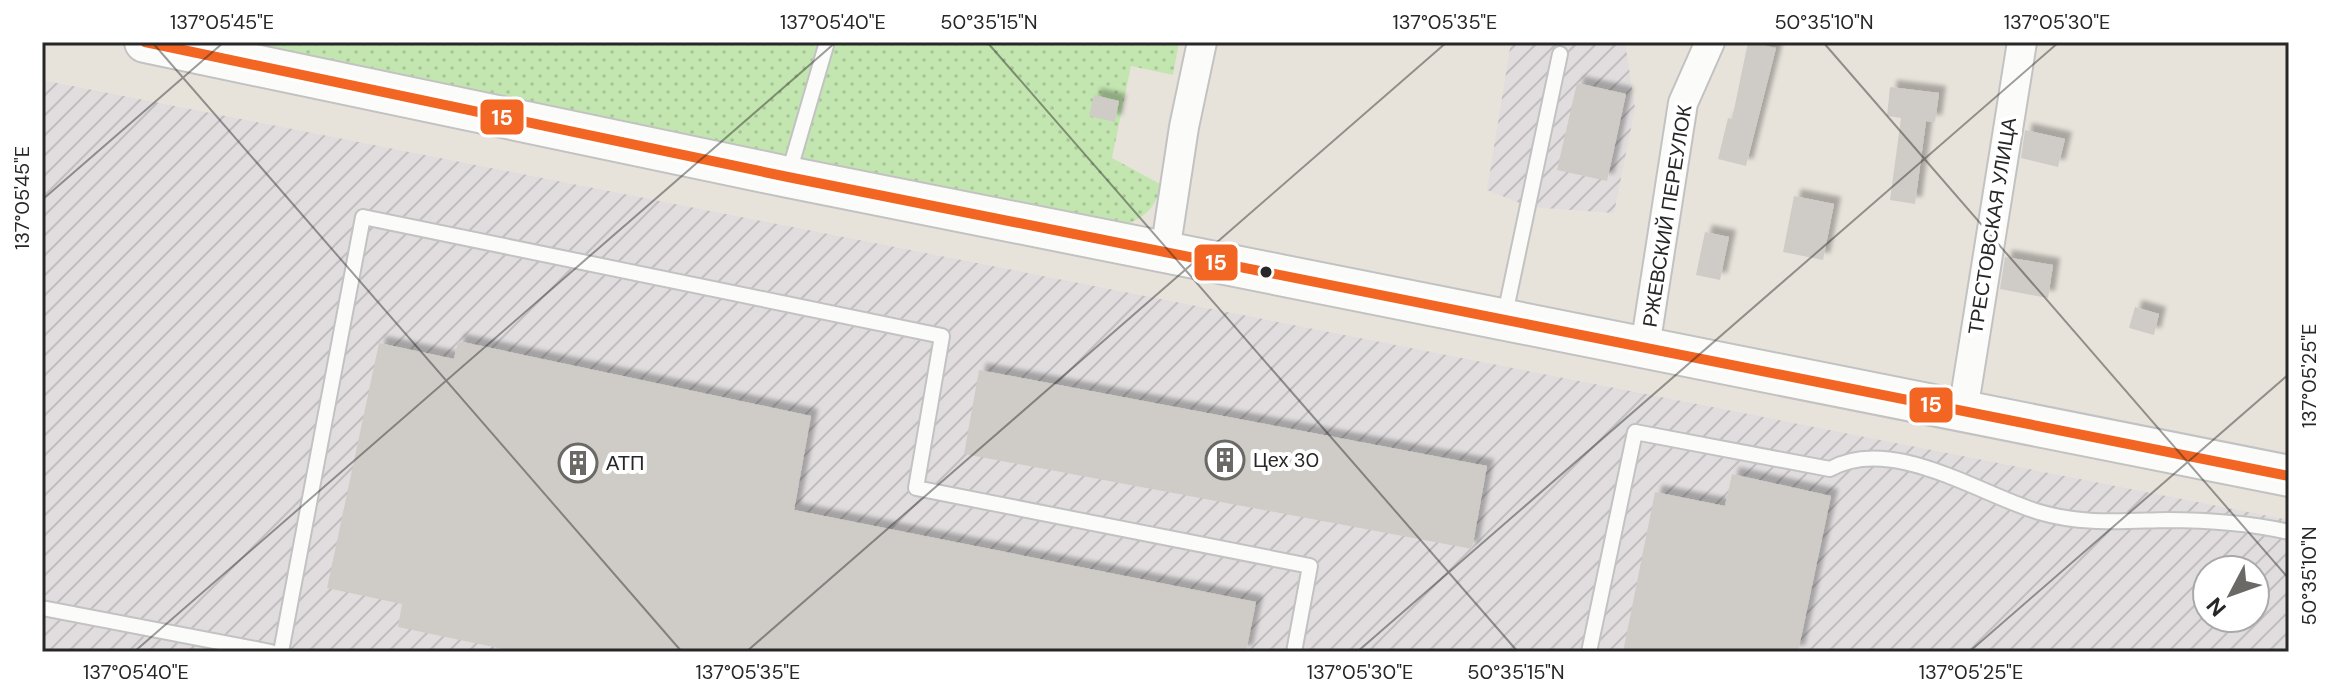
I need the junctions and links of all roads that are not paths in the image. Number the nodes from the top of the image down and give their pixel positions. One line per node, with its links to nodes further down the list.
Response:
1 (145, 42): 7 (main road)
2 (827, 42): 7 (lane)
3 (1202, 42): 8 (street)
4 (1710, 42): 10 (street, РЖЕВСКИЙ ПЕРЕУЛОК)
5 (2022, 42): 11 (street, ТРЕСТОВСКАЯ УЛИЦА)
6 (1560, 54): 9 (lane)
7 (788, 177): 8 (main road)
8 (1165, 252): 9 (main road)
9 (1504, 319): 10 (main road)
10 (1645, 347): 11 (main road)
11 (1963, 411): 12 (main road)
12 (2289, 476)
13 (2289, 532): 18 (lane)
14 (42, 608): 15 (lane)
15 (271, 652)
16 (281, 652): 17 (lane)
17 (1294, 652)
18 (1589, 652)

